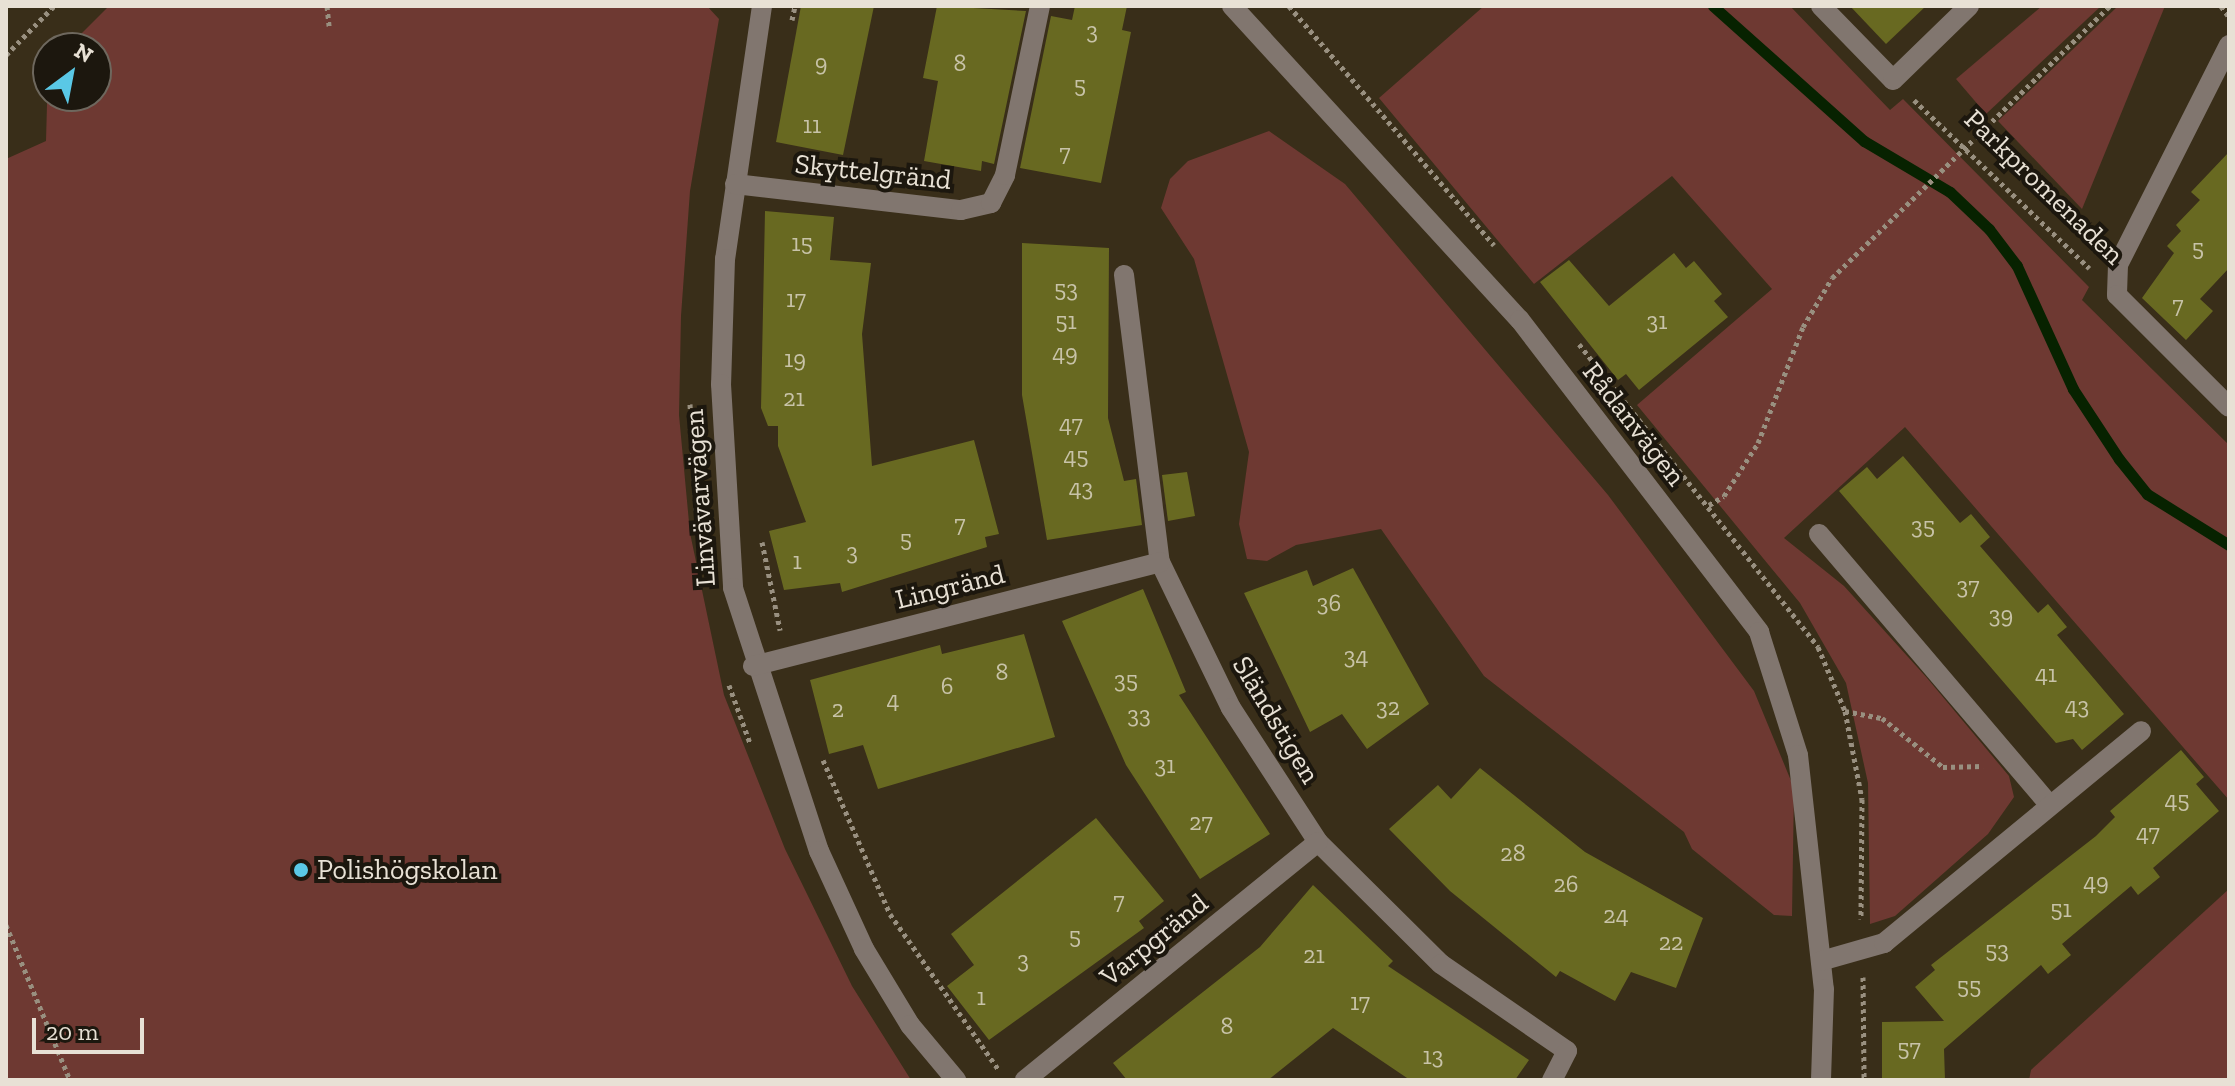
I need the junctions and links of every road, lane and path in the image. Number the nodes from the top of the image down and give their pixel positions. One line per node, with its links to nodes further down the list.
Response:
1 (54, 6): 15 (path)
2 (327, 6): 12 (path)
3 (762, 6): 18 (street, Linvävarvägen)
4 (795, 6): 13 (path)
5 (1040, 6): 18 (street, Skyttelgränd)
6 (1232, 6): 35 (street, Rådanvägen)
7 (1821, 6): 16 (street)
8 (1969, 6): 16 (street)
9 (2110, 6): 17 (path)
10 (2221, 6): 11 (path)
11 (2229, 17)
12 (329, 26)
13 (789, 36)
14 (2229, 45): 20 (street)
15 (6, 54)
16 (1893, 80): 17 (path, Parkpromenaden)
17 (1964, 148): 20 (path, Parkpromenaden); 22 (path)
18 (735, 184): 27 (street, Linvävarvägen)
19 (1124, 275): 25 (street, Sländstigen)
20 (2117, 295): 21 (street, Parkpromenaden)
21 (2229, 407)
22 (1709, 505)
23 (1819, 534): 30 (street)
24 (761, 535): 26 (path)
25 (1160, 562): 26 (street, Lingränd); 33 (street, Sländstigen)
26 (786, 657): 27 (street, Lingränd)
27 (753, 666): 37 (street, Linvävarvägen)
28 (1845, 711): 30 (path)
29 (2141, 731): 32 (street)
30 (2003, 749): 32 (street)
31 (820, 754): 38 (path)
32 (2050, 805): 35 (street)
33 (1318, 842): 39 (street, Varpgränd); 40 (street, Sländstigen)
34 (6, 925): 36 (path)
35 (1821, 961): 41 (street, Rådanvägen)
36 (70, 1080)
37 (956, 1080)
38 (1007, 1080)
39 (1025, 1080)
40 (1552, 1080)
41 (1821, 1080)

